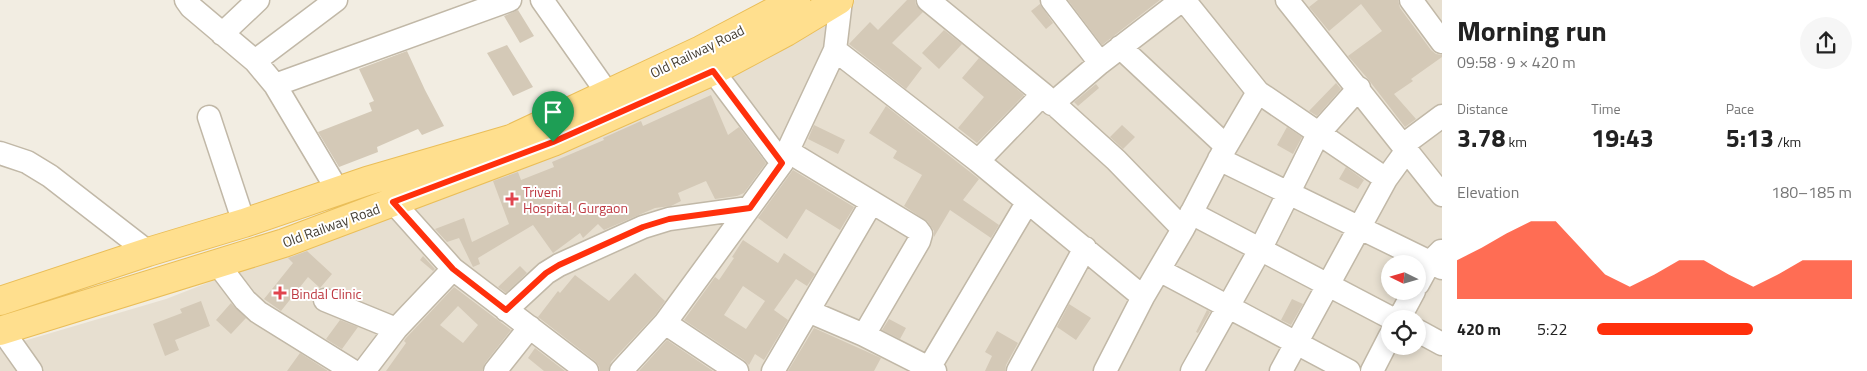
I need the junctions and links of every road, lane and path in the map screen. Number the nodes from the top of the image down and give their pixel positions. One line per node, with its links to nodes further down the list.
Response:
1 (186, 0): 13 (street)
2 (258, 0): 13 (street)
3 (336, 0): 17 (street)
4 (510, 0): 20 (street)
5 (542, 0): 23 (street)
6 (796, 0): 23 (main road, Old Railway Road)
7 (840, 0): 16 (street); 19 (main road, Old Railway Road)
8 (928, 0): 24 (street)
9 (1052, 0): 18 (street)
10 (1183, 0): 15 (street); 22 (street)
11 (1287, 0): 21 (street)
12 (1411, 0): 14 (street)
13 (222, 34): 17 (street)
14 (1442, 42)
15 (1120, 47): 18 (street); 29 (street)
16 (835, 50): 31 (street); 32 (street)
17 (255, 61): 20 (street)
18 (1100, 63): 24 (street)
19 (713, 71): 31 (street); 40 (main road, Old Railway Road)
20 (275, 85): 35 (street)
21 (1358, 88): 27 (street); 28 (street)
22 (1258, 92): 27 (street); 29 (street)
23 (608, 94): 34 (main road, Old Railway Road)
24 (1048, 99): 32 (street); 42 (street)
25 (1442, 116): 28 (street)
26 (209, 117): 43 (street)
27 (1318, 134): 33 (street); 36 (street)
28 (1405, 147): 33 (street); 37 (street)
29 (1223, 152): 36 (street); 42 (street)
30 (0, 153): 47 (street)
31 (785, 158): 38 (street); 41 (street)
32 (978, 161): 39 (street)
33 (1386, 179): 44 (street)
34 (367, 180): 35 (main road, Old Railway Road); 40 (main road)
35 (338, 191): 43 (main road, Old Railway Road)
36 (1289, 192): 44 (street); 46 (street)
37 (1442, 196)
38 (872, 202): 59 (street); 65 (street)
39 (1028, 202): 45 (street); 70 (street)
40 (385, 205): 49 (main road, Old Railway Road); 50 (street)
41 (750, 208): 58 (street); 61 (street)
42 (1187, 221): 46 (street); 51 (street)
43 (244, 223): 47 (main road, Old Railway Road)
44 (1360, 227): 48 (street); 53 (street)
45 (1085, 248): 54 (street); 79 (street)
46 (1261, 248): 53 (street); 57 (street)
47 (148, 252): 56 (main road, Old Railway Road)
48 (1438, 260): 52 (street)
49 (217, 264): 63 (main road, Old Railway Road); 72 (street)
50 (453, 269): 58 (street); 64 (street)
51 (1159, 270): 54 (street); 57 (street)
52 (1426, 274)
53 (1329, 284): 60 (street); 67 (street)
54 (1143, 297): 80 (street)
55 (325, 300): 64 (street)
56 (0, 301)
57 (1228, 307): 67 (street); 81 (street)
58 (506, 310): 62 (street)
59 (808, 311): 65 (street); 78 (street)
60 (1381, 312)
61 (665, 323): 76 (street); 77 (street)
62 (530, 327): 74 (street); 75 (street)
63 (1, 328): 71 (street)
64 (396, 329): 73 (street)
65 (864, 335): 70 (street)
66 (1426, 335): 68 (street)
67 (1296, 343): 82 (street); 83 (street)
68 (1442, 344)
69 (1381, 354): 84 (street)
70 (932, 369)
71 (31, 371)
72 (353, 371)
73 (364, 371)
74 (495, 371)
75 (587, 371)
76 (621, 371)
77 (737, 371)
78 (773, 371)
79 (1018, 371)
80 (1105, 371)
81 (1192, 371)
82 (1281, 371)
83 (1349, 371)
84 (1372, 371)

